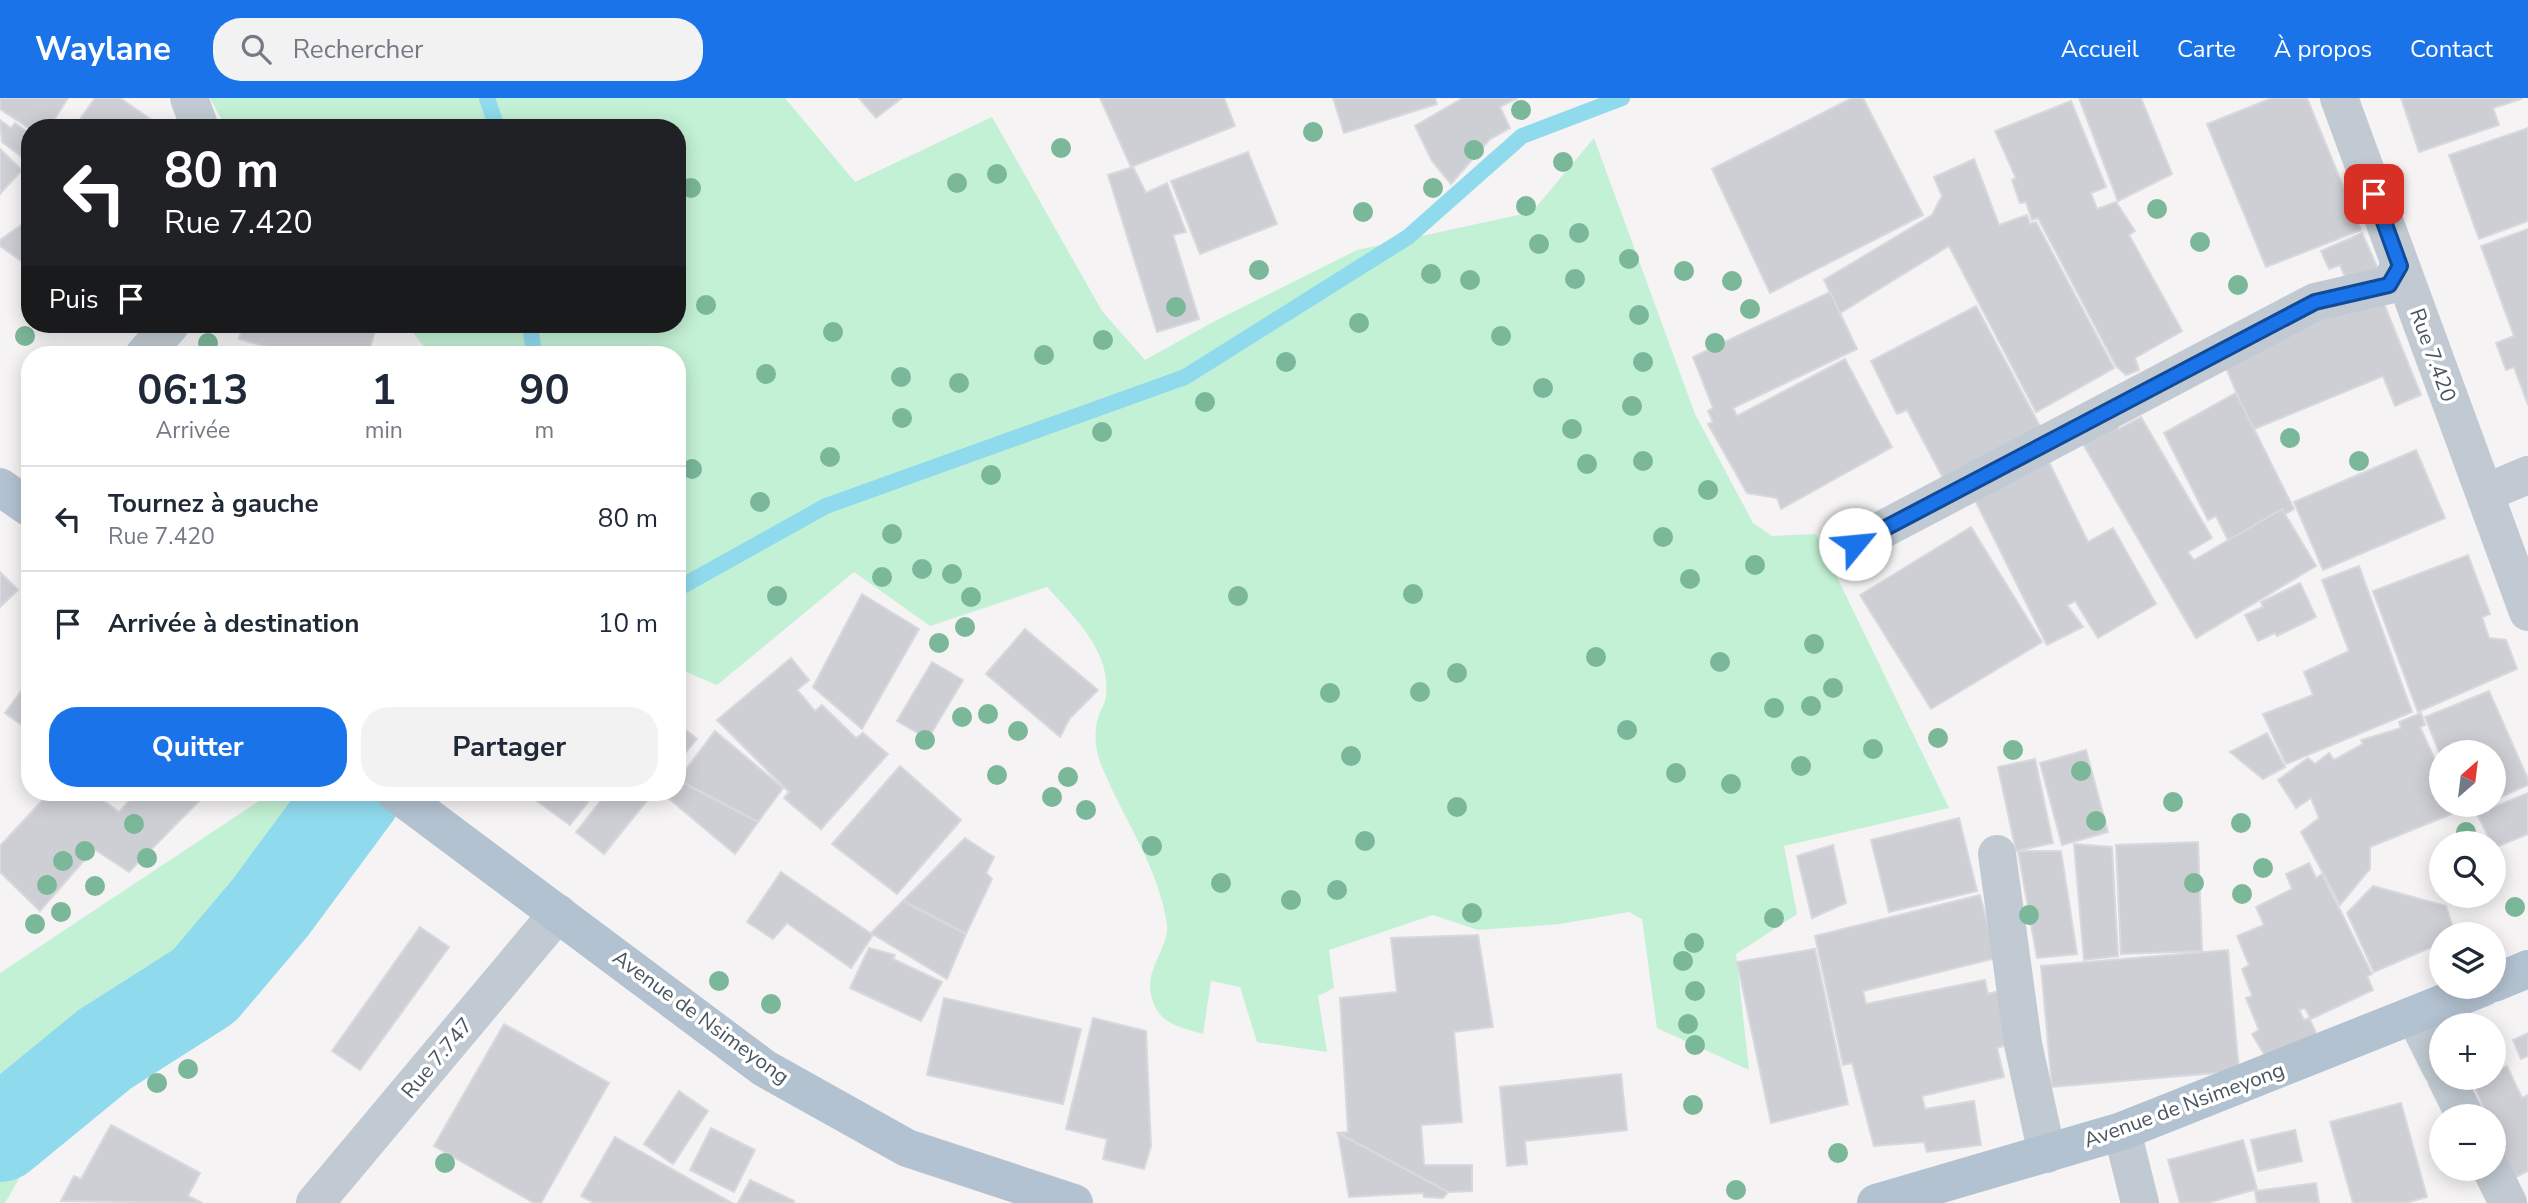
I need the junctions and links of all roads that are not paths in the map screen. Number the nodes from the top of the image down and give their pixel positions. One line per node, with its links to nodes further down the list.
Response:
1 (189, 98): 3 (street)
2 (2339, 98): 4 (street, Rue 7.420)
3 (197, 119)
4 (2400, 266): 8 (street, Rue 7.420); 9 (street)
5 (164, 333): 6 (street)
6 (152, 346)
7 (2528, 475): 8 (street)
8 (2485, 493): 10 (street, Rue 7.420)
9 (1855, 544)
10 (2528, 612)
11 (406, 801): 13 (main road, Avenue de Nsimeyong)
12 (1997, 854): 20 (street)
13 (558, 913): 22 (street, Rue 7.747); 23 (main road, Avenue de Nsimeyong)
14 (2528, 969): 15 (main road)
15 (2506, 978)
16 (2455, 999): 17 (main road, Avenue de Nsimeyong)
17 (2415, 1016): 18 (street); 19 (main road, Avenue de Nsimeyong)
18 (2429, 1044)
19 (2122, 1131): 20 (main road, Avenue de Nsimeyong); 25 (street)
20 (2047, 1154): 24 (main road, Avenue de Nsimeyong)
21 (2497, 1181): 26 (street)
22 (315, 1203)
23 (1074, 1203)
24 (1876, 1203)
25 (2140, 1203)
26 (2508, 1203)

